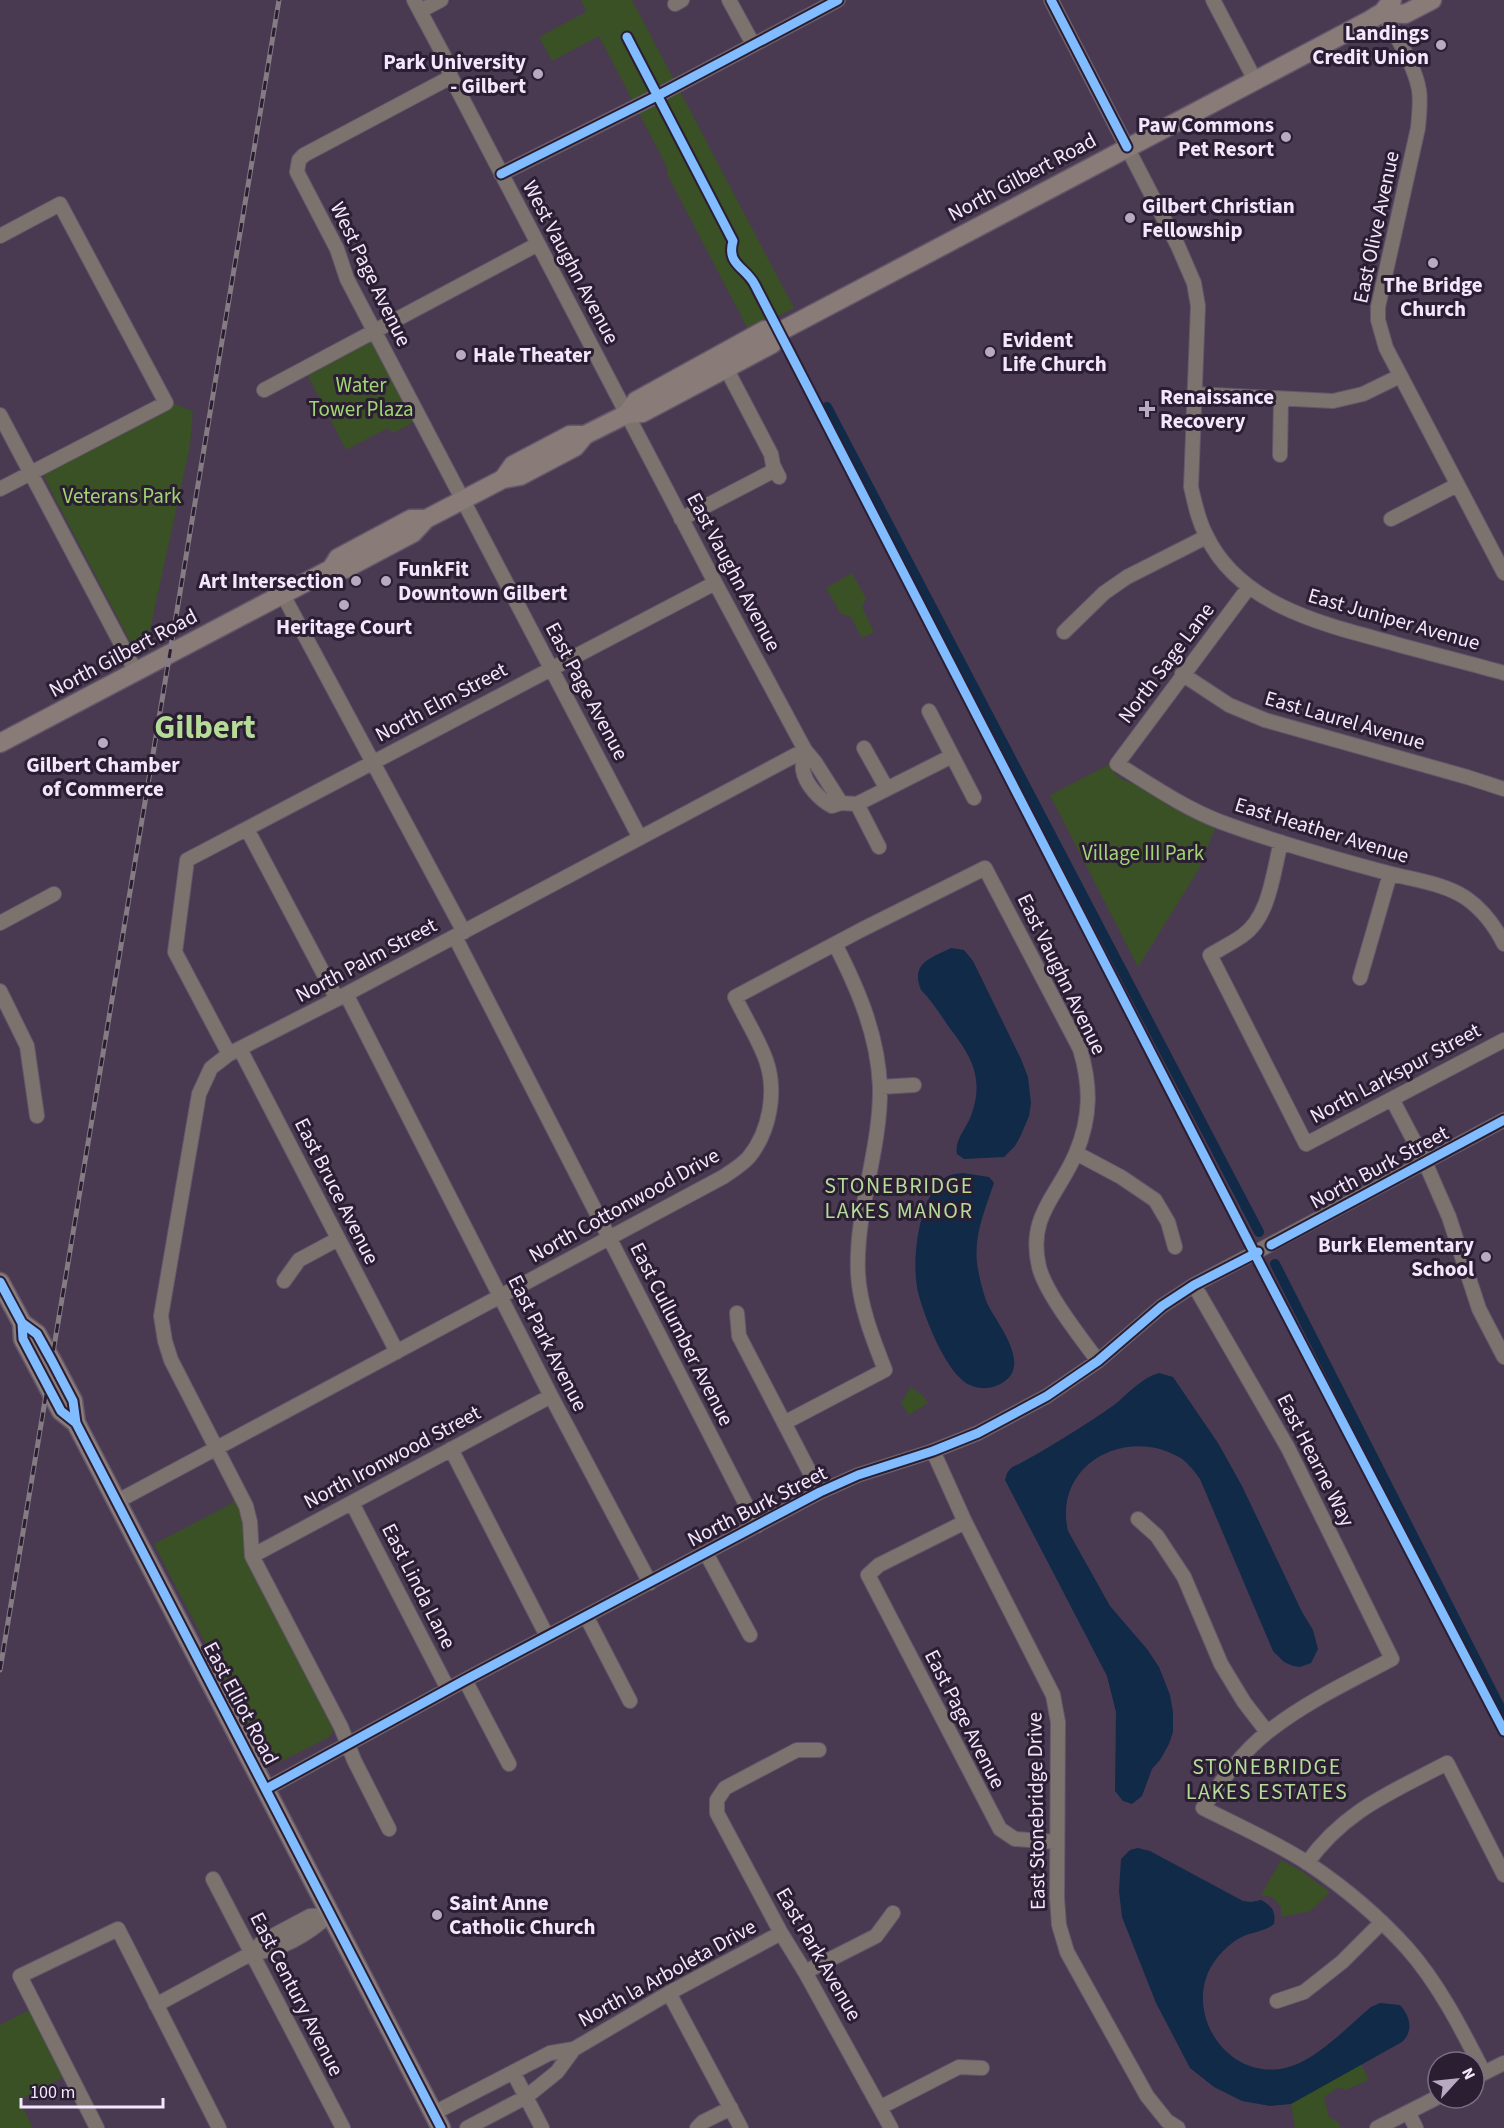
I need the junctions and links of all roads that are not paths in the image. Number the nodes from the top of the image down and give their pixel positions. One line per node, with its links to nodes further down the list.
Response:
1 (441, 0): 7 (street)
2 (729, 0): 9 (street)
3 (838, 0): 9 (street)
4 (1051, 0): 12 (street, East Juniper Avenue)
5 (1213, 0): 11 (street)
6 (1432, 0): 8 (main road, North Gilbert Road)
7 (417, 5): 10 (street, West Vaughn Avenue)
8 (1388, 6): 11 (main road, North Gilbert Road); 19 (street, East Olive Avenue)
9 (753, 45): 13 (street)
10 (451, 77): 13 (street, West Vaughn Avenue); 16 (street, West Page Avenue)
11 (1255, 80): 12 (main road, North Gilbert Road)
12 (1127, 147): 17 (main road, North Gilbert Road); 21 (street, East Juniper Avenue)
13 (501, 174): 15 (street, West Vaughn Avenue)
14 (0, 236): 26 (street)
15 (538, 244): 16 (street); 23 (street, West Vaughn Avenue)
16 (374, 331): 20 (street); 29 (street, West Page Avenue)
17 (779, 332): 18 (main road, North Gilbert Road); 23 (main road, North Gilbert Road)
18 (726, 368): 23 (main road, North Gilbert Road); 30 (street)
19 (1400, 376): 22 (street); 27 (street, East Olive Avenue)
20 (264, 390)
21 (1195, 394): 22 (street); 32 (street, East Juniper Avenue)
22 (1281, 399): 25 (street)
23 (627, 414): 29 (main road, North Gilbert Road); 30 (street, East Vaughn Avenue)
24 (0, 415): 26 (street)
25 (1280, 455)
26 (31, 473): 28 (street); 39 (street)
27 (1457, 485): 31 (street); 33 (street, East Olive Avenue)
28 (0, 489)
29 (463, 500): 36 (main road, North Gilbert Road); 38 (street, East Page Avenue)
30 (681, 519): 34 (street, East Vaughn Avenue)
31 (1391, 519)
32 (1206, 537): 35 (street, East Juniper Avenue); 37 (street)
33 (1504, 573)
34 (715, 583): 38 (street, North Elm Street); 45 (street, East Vaughn Avenue)
35 (1249, 587): 40 (street, East Juniper Avenue); 41 (street, North Sage Lane)
36 (283, 595): 39 (main road, North Gilbert Road); 47 (street, East Cullumber Avenue)
37 (1064, 632)
38 (552, 668): 47 (street, North Elm Street); 54 (street, East Page Avenue)
39 (136, 672): 43 (main road, North Gilbert Road)
40 (1504, 673)
41 (1182, 674): 48 (street, North Sage Lane); 50 (street, East Laurel Avenue)
42 (928, 711): 46 (street)
43 (0, 742)
44 (864, 748): 49 (street)
45 (805, 750): 52 (street, East Vaughn Avenue); 54 (street, North Palm Street)
46 (952, 756): 49 (street); 51 (street)
47 (373, 762): 53 (street, North Elm Street); 62 (street, East Cullumber Avenue)
48 (1117, 764): 55 (street, East Heather Avenue)
49 (886, 789): 52 (street)
50 (1504, 789)
51 (974, 798)
52 (857, 804): 56 (street)
53 (246, 829): 57 (street, North Elm Street); 67 (street, East Park Avenue)
54 (640, 838): 62 (street, North Palm Street)
55 (1281, 842): 59 (street, East Heather Avenue); 72 (street, North Larkspur Street)
56 (879, 848)
57 (188, 860): 69 (street, East Bruce Avenue)
58 (985, 868): 63 (street, North Cottonwood Drive); 75 (street, East Vaughn Avenue)
59 (1390, 874): 64 (street, East Heather Avenue); 65 (street)
60 (54, 894): 61 (street)
61 (0, 922)
62 (460, 934): 67 (street, North Palm Street); 78 (street, East Cullumber Avenue)
63 (835, 944): 71 (street); 78 (street, North Cottonwood Drive)
64 (1504, 944)
65 (1360, 978)
66 (0, 991): 73 (street)
67 (342, 996): 69 (street, North Palm Street); 83 (street, East Park Avenue)
68 (1504, 1040): 72 (street, North Larkspur Street)
69 (235, 1051): 77 (street, East Bruce Avenue); 90 (street, North Palm Street)
70 (914, 1085): 71 (street)
71 (880, 1087): 89 (street)
72 (1392, 1098): 76 (street)
73 (37, 1116)
74 (1504, 1120): 76 (street, North Burk Street)
75 (1076, 1153): 79 (street); 87 (street, East Vaughn Avenue)
76 (1425, 1162): 82 (street, North Burk Street); 86 (street)
77 (338, 1239): 80 (street); 85 (street, East Bruce Avenue)
78 (609, 1239): 83 (street, North Cottonwood Drive); 98 (street, East Cullumber Avenue)
79 (1175, 1247)
80 (284, 1281)
81 (0, 1282): 94 (main road, East Elliot Road)
82 (1194, 1285): 87 (street, North Burk Street); 108 (street, East Hearne Way)
83 (500, 1296): 85 (street, North Cottonwood Drive); 88 (street, East Park Avenue)
84 (737, 1313): 89 (street)
85 (397, 1353): 90 (street, North Cottonwood Drive)
86 (1504, 1357)
87 (1098, 1361): 92 (street, North Burk Street)
88 (551, 1396): 91 (street, North Ironwood Street); 101 (street, East Park Avenue)
89 (784, 1422): 93 (street)
90 (217, 1449): 94 (street, North Cottonwood Drive); 100 (street, North Palm Street)
91 (451, 1449): 95 (street, North Ironwood Street); 104 (street)
92 (933, 1451): 93 (street, North Burk Street); 97 (street, East Stonebridge Drive)
93 (820, 1492): 98 (street, North Burk Street)
94 (116, 1502): 112 (main road, East Elliot Road)
95 (352, 1503): 100 (street, North Ironwood Street); 106 (street, East Linda Lane)
96 (1138, 1519): 108 (street)
97 (964, 1522): 114 (street, East Stonebridge Drive); 114 (street, East Page Avenue)
98 (757, 1526): 99 (street, North Burk Street)
99 (706, 1552): 101 (street, North Burk Street); 103 (street)
100 (252, 1556): 109 (street)
101 (650, 1583): 102 (street, North Burk Street)
102 (586, 1616): 104 (street, North Burk Street); 107 (street)
103 (750, 1635)
104 (547, 1636): 105 (street, North Burk Street)
105 (465, 1680): 106 (street, North Burk Street); 111 (street)
106 (448, 1689): 109 (street, North Burk Street)
107 (630, 1701)
108 (1267, 1732): 115 (street)
109 (348, 1744): 112 (street, North Burk Street); 113 (street)
110 (819, 1750): 121 (street, East Park Avenue)
111 (509, 1764)
112 (266, 1789): 119 (main road, East Elliot Road)
113 (389, 1829)
114 (1056, 1842): 147 (street, East Stonebridge Drive)
115 (1307, 1863): 116 (street); 120 (street)
116 (1504, 1875)
117 (213, 1879): 122 (street, East Century Avenue)
118 (893, 1913): 123 (street)
119 (329, 1915): 122 (street); 138 (main road, East Elliot Road)
120 (1382, 1922): 125 (street); 128 (street)
121 (781, 1933): 123 (street, East Park Avenue); 124 (street, North la Arboleta Drive)
122 (252, 1953): 126 (street); 141 (street, East Century Avenue)
123 (806, 1972): 135 (street, East Park Avenue)
124 (669, 1993): 127 (street, North la Arboleta Drive); 136 (street)
125 (1277, 2001)
126 (156, 2005): 139 (street); 140 (street)
127 (574, 2049): 131 (street, North la Arboleta Drive); 133 (street, North la Arboleta Drive)
128 (1468, 2050)
129 (1504, 2063): 132 (street)
130 (982, 2068): 135 (street)
131 (513, 2072): 133 (street); 138 (street, North la Arboleta Drive)
132 (1486, 2072)
133 (526, 2097): 142 (street, North la Arboleta Drive); 143 (street)
134 (1426, 2103): 137 (street)
135 (881, 2107): 146 (street, East Park Avenue)
136 (731, 2108): 144 (street); 145 (street)
137 (1408, 2112): 148 (street); 149 (street)
138 (437, 2121)
139 (98, 2128)
140 (219, 2128)
141 (343, 2128)
142 (467, 2128)
143 (542, 2128)
144 (697, 2128)
145 (741, 2128)
146 (891, 2128)
147 (1178, 2128)
148 (1377, 2128)
149 (1416, 2128)

